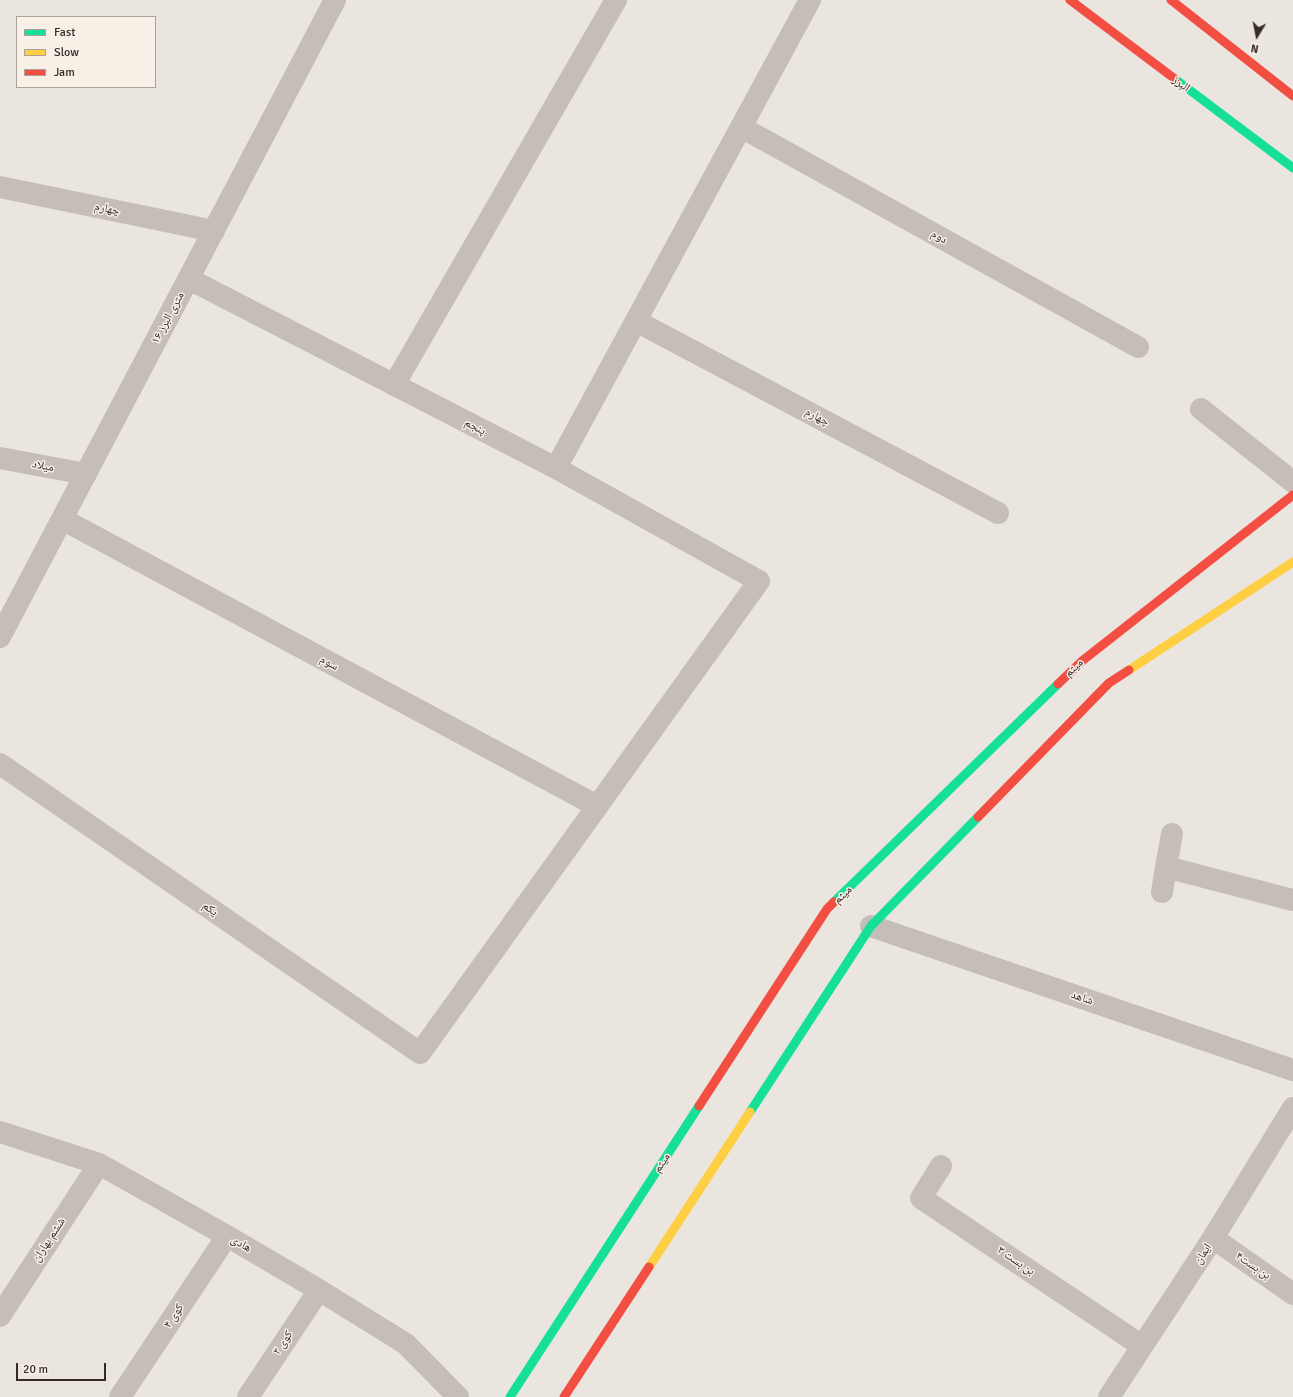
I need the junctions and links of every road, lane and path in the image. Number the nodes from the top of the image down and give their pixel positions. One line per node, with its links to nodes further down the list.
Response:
1 (335, 0): 10 (street, ۱۶ متری البرز)
2 (616, 0): 14 (street)
3 (810, 0): 7 (street)
4 (1070, 0): 8 (main road, البرز)
5 (1171, 0): 6 (main road)
6 (1293, 96)
7 (741, 127): 12 (street); 13 (street, دوم)
8 (1293, 168)
9 (0, 187): 10 (street, چهارم)
10 (214, 231): 11 (street, ۱۶ متری البرز)
11 (188, 279): 14 (street, پنجم); 18 (street, ۱۶ متری البرز)
12 (636, 321): 17 (street); 21 (street, چهارم)
13 (1138, 347)
14 (394, 385): 17 (street, پنجم)
15 (1201, 409): 19 (street)
16 (0, 458): 18 (street, میلاد)
17 (556, 468): 26 (street, پنجم)
18 (86, 474): 22 (street, ۱۶ متری البرز)
19 (1293, 482)
20 (1293, 495): 46 (main road, میثم)
21 (998, 513)
22 (62, 519): 24 (street, ۱۶ متری البرز); 26 (street, سوم)
23 (1293, 562): 31 (main road)
24 (0, 637)
25 (0, 764): 26 (street, یکم)
26 (597, 806)
27 (1172, 834): 28 (street)
28 (1166, 868): 29 (street); 30 (street)
29 (1162, 892)
30 (1293, 900)
31 (871, 926): 32 (street, شاهد); 47 (main road)
32 (1293, 1070)
33 (1293, 1108): 38 (street, ایمان)
34 (0, 1132): 35 (street, هادی)
35 (99, 1164): 37 (street, هادی); 41 (street, ششم بهاران)
36 (941, 1166): 42 (street, بن بست ۳)
37 (227, 1236): 39 (street, هادی); 43 (street, کوی ۴)
38 (1213, 1238): 40 (street, بن بست۴); 42 (street, ایمان)
39 (319, 1290): 44 (street, کوی ۲); 45 (street, هادی)
40 (1293, 1294)
41 (0, 1316)
42 (1142, 1346): 48 (street, ایمان)
43 (120, 1397)
44 (248, 1397)
45 (458, 1397)
46 (510, 1397)
47 (564, 1397)
48 (1108, 1397)

